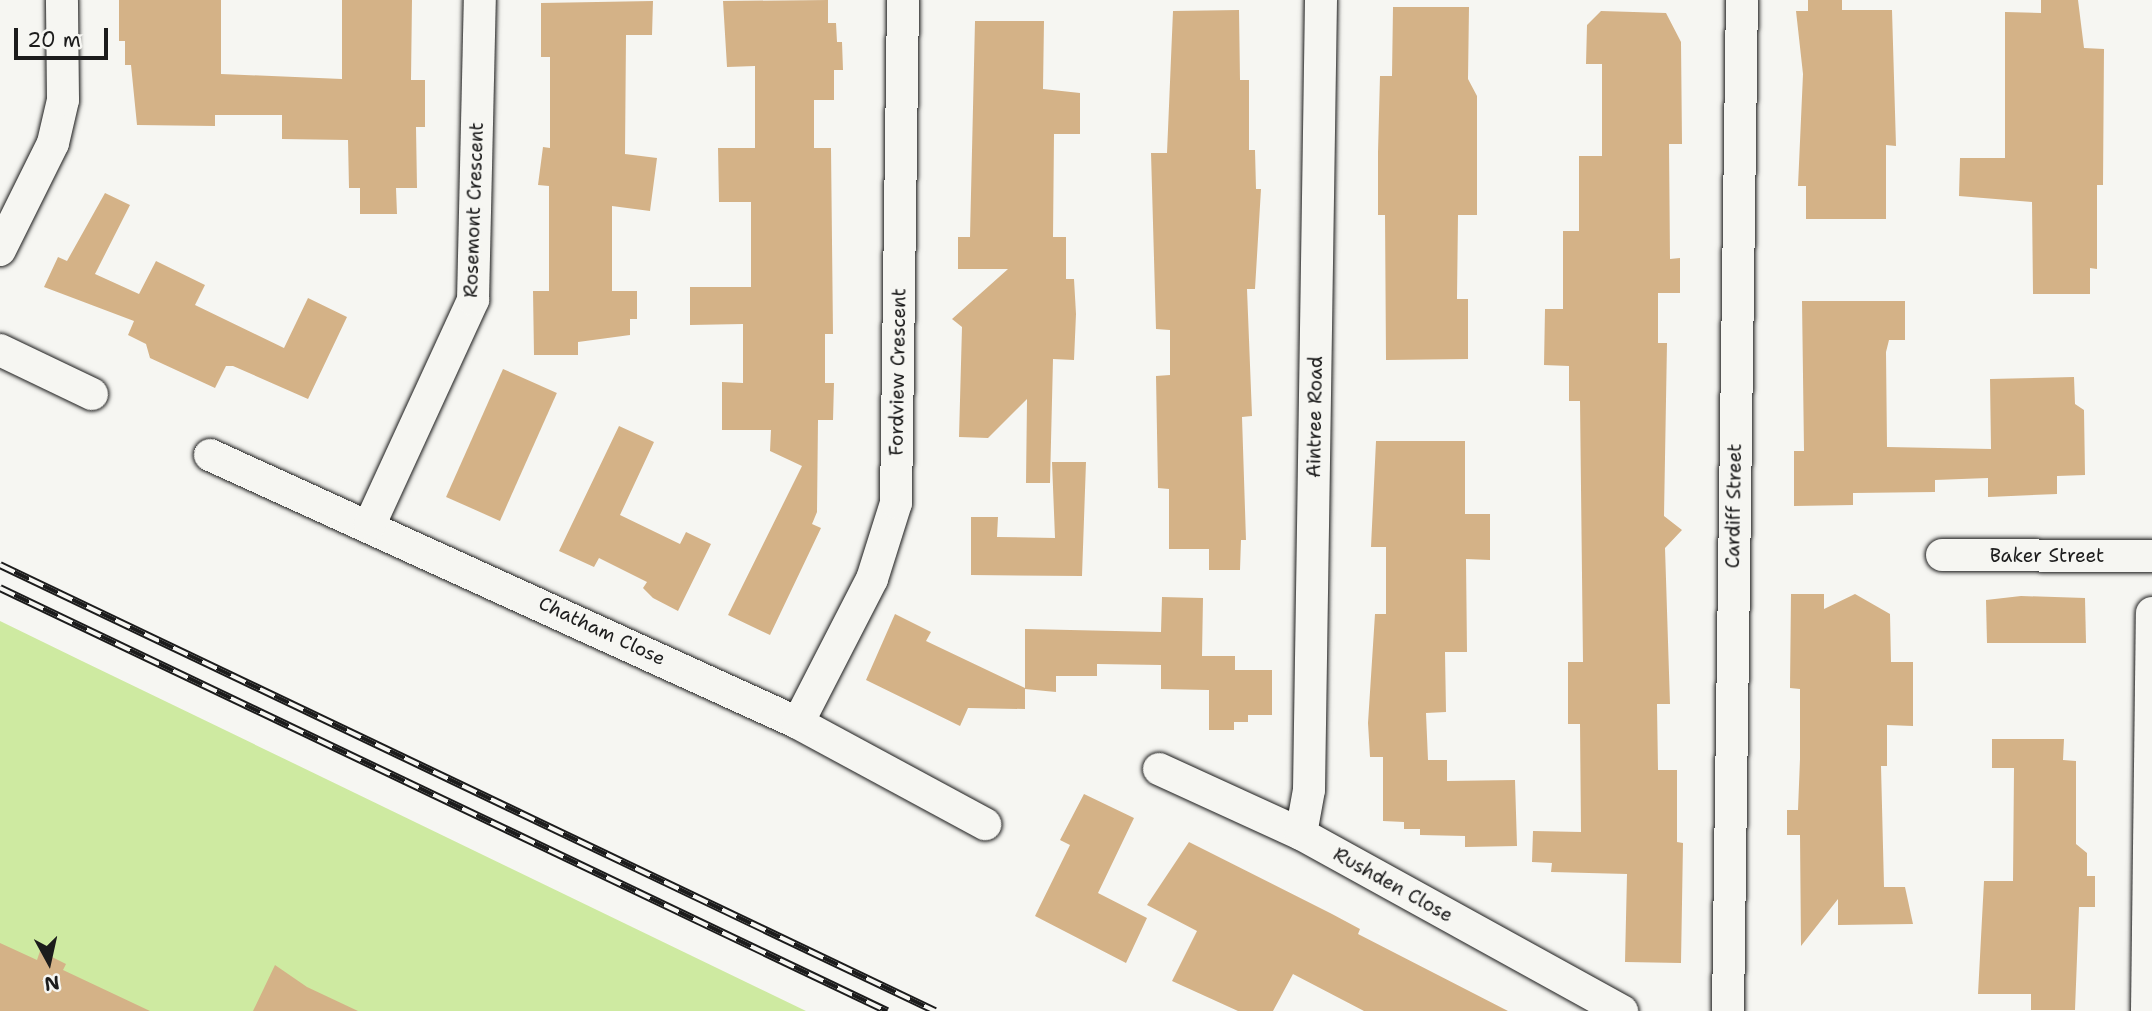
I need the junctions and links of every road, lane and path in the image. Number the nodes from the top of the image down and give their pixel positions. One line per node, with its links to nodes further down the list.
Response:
1 (62, 0): 6 (street)
2 (480, 0): 10 (street, Rosemont Crescent)
3 (903, 0): 14 (street, Fordview Crescent)
4 (1321, 0): 17 (street, Aintree Road)
5 (1742, 0): 19 (street, Cardiff Street)
6 (0, 250)
7 (0, 350): 8 (street)
8 (92, 394)
9 (210, 455): 10 (street, Chatham Close)
10 (370, 523): 14 (street, Chatham Close)
11 (1942, 555): 12 (street, Baker Street)
12 (2152, 556)
13 (2152, 613): 20 (street)
14 (798, 723): 16 (street, Chatham Close)
15 (1159, 769): 17 (street, Rushden Close)
16 (985, 824)
17 (1301, 834): 18 (street, Rushden Close)
18 (1622, 1011)
19 (1728, 1011)
20 (2147, 1011)

